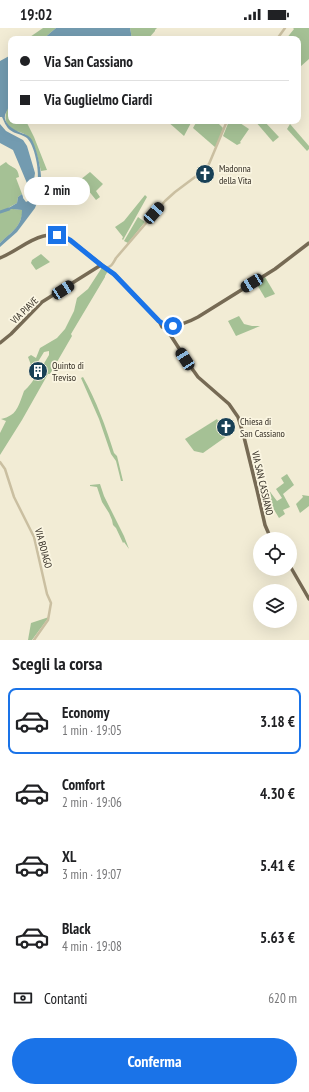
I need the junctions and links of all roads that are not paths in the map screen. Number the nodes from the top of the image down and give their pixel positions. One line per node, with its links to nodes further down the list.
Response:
1 (285, 28): 2 (street)
2 (278, 36)
3 (225, 124): 7 (street)
4 (309, 243): 8 (main road)
5 (0, 258): 6 (main road, VIA SAN CASSIANO)
6 (101, 265): 7 (main road, VIA SAN CASSIANO); 9 (main road, VIA PIAVE)
7 (110, 267): 8 (main road, VIA SAN CASSIANO)
8 (166, 328): 11 (main road, VIA SAN CASSIANO)
9 (0, 343)
10 (0, 462): 14 (street, VIA BOIAGO)
11 (268, 532)
12 (296, 576): 13 (main road)
13 (309, 599)
14 (34, 640)

